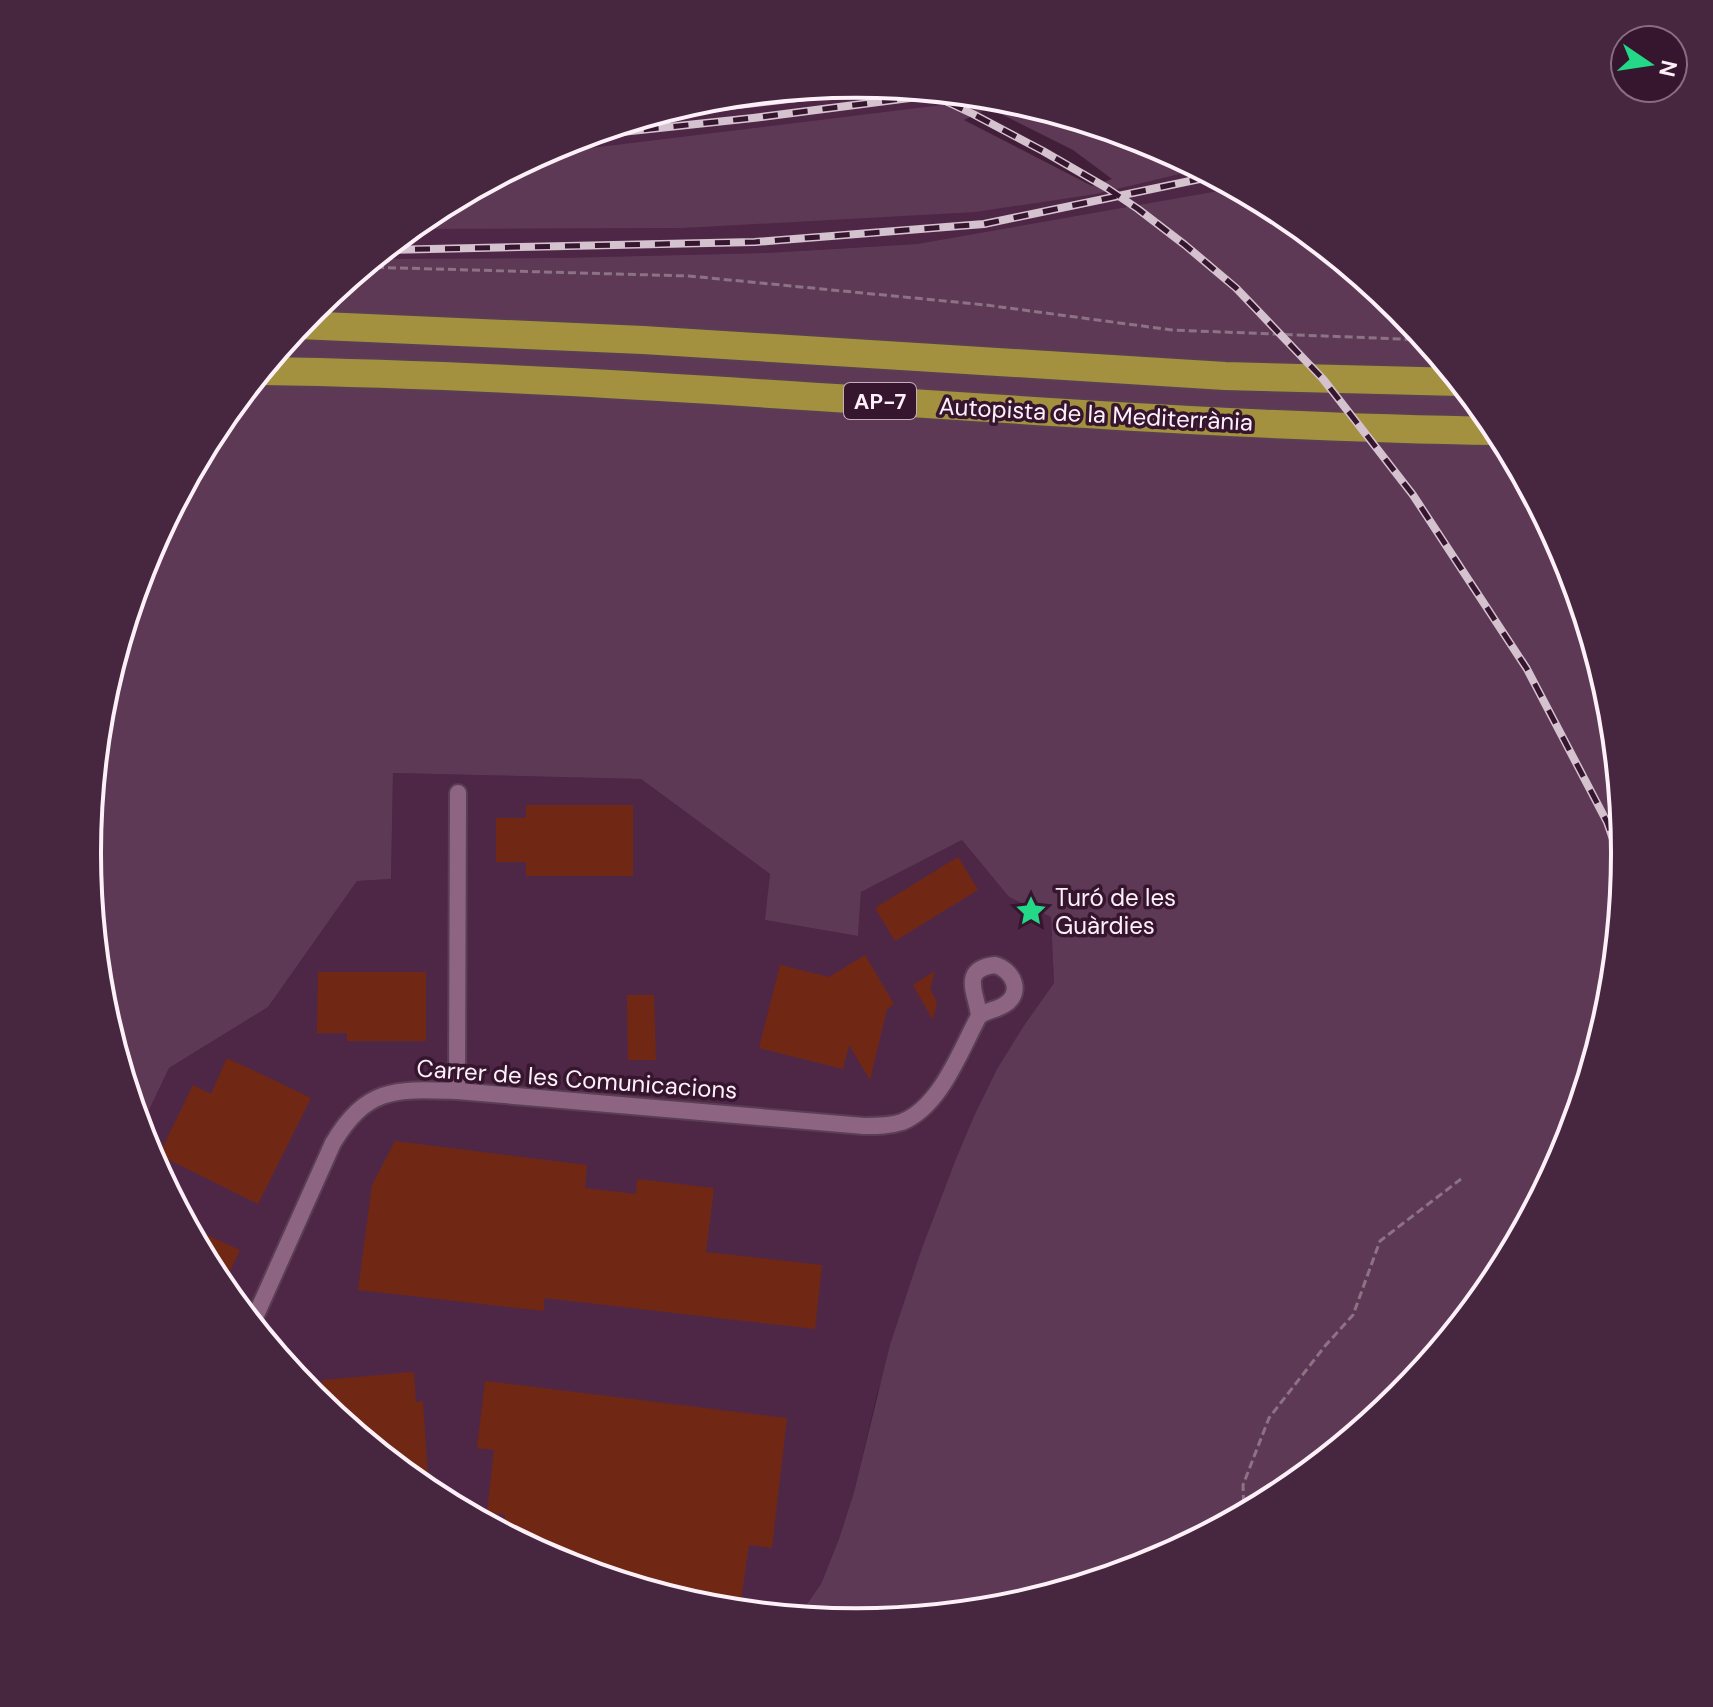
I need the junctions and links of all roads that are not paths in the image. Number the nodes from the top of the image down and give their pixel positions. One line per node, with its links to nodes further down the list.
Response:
1 (316, 326): 3 (highway, Autopista de la Mediterrània / AP-7)
2 (275, 371): 4 (highway, Autopista de la Mediterrània / AP-7)
3 (1446, 382)
4 (1483, 431)
5 (458, 793): 7 (street)
6 (979, 1016): 7 (street, Carrer de les Comunicacions)
7 (457, 1091): 8 (street, Carrer de les Comunicacions)
8 (257, 1313)

